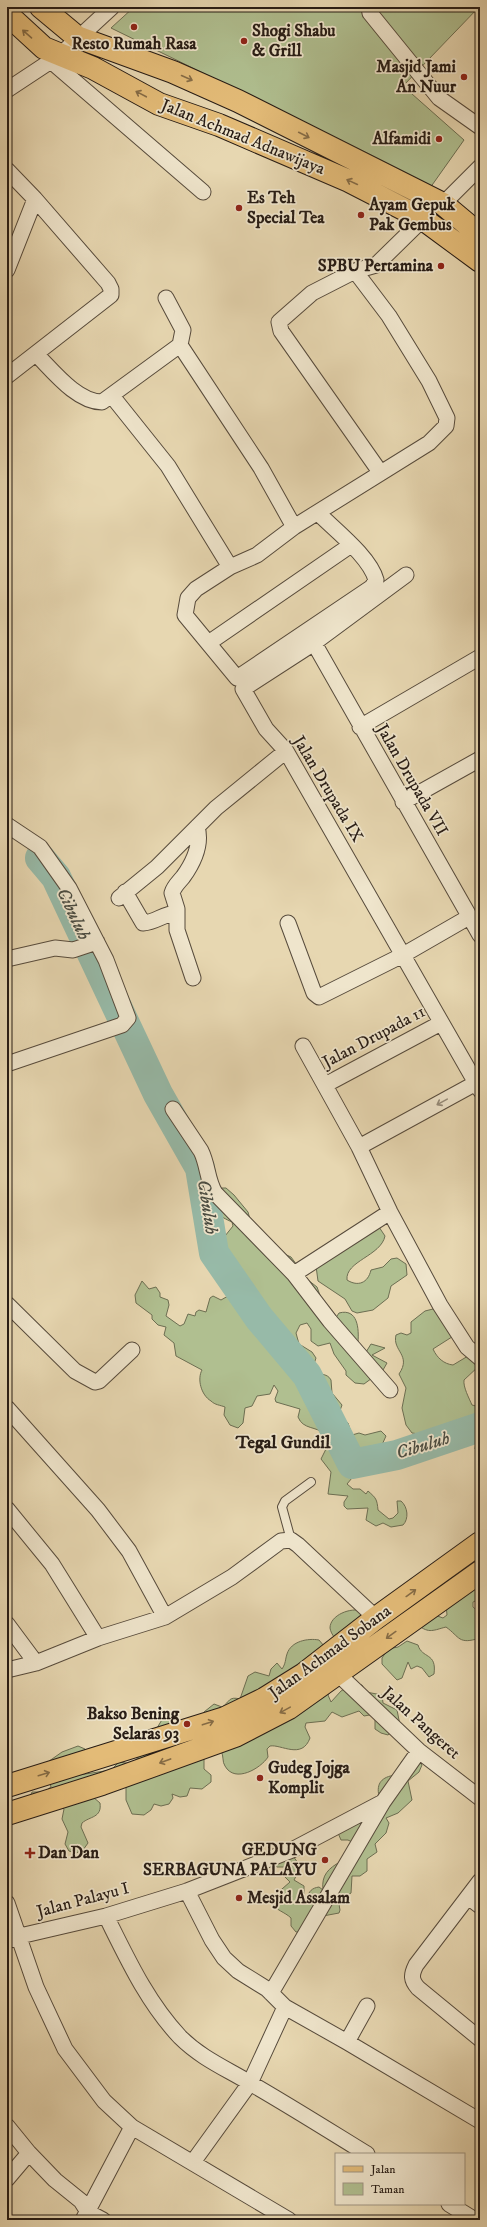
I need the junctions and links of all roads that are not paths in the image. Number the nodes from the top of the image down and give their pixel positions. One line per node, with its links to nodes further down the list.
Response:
1 (41, 7): 5 (main road, Jalan Achmad Adnawijaya)
2 (112, 7): 5 (street)
3 (369, 7): 8 (street)
4 (7, 14): 6 (main road, Jalan Achmad Adnawijaya, one-way to 4)
5 (77, 37): 6 (street); 13 (main road, Jalan Achmad Adnawijaya, one-way to 13)
6 (55, 58): 7 (street); 11 (street); 14 (main road, Jalan Achmad Adnawijaya, one-way to 6)
7 (7, 90)
8 (478, 122)
9 (480, 167): 13 (street)
10 (7, 170): 12 (street)
11 (203, 192)
12 (35, 199): 17 (street); 21 (street)
13 (442, 204): 14 (main road); 15 (main road, Jalan Achmad Adnawijaya)
14 (423, 219): 16 (main road, Jalan Achmad Adnawijaya); 18 (street)
15 (480, 235)
16 (480, 261)
17 (7, 270)
18 (355, 271): 24 (street); 24 (street)
19 (166, 298): 20 (street)
20 (180, 345): 23 (street); 26 (street)
21 (36, 354): 22 (street); 23 (street)
22 (7, 376)
23 (112, 396): 28 (street)
24 (380, 472): 25 (street)
25 (318, 513): 26 (street); 27 (street)
26 (294, 527): 28 (street)
27 (351, 545): 30 (street); 31 (street)
28 (230, 567): 31 (street)
29 (406, 575): 30 (street, Jalan Drupada IX)
30 (310, 637): 31 (street); 33 (street, Jalan Drupada VII); 34 (street, Jalan Drupada IX)
31 (210, 642)
32 (480, 657): 33 (street)
33 (360, 727): 36 (street, Jalan Drupada VII)
34 (286, 751): 38 (street); 44 (street, Jalan Drupada IX)
35 (480, 759): 36 (street)
36 (403, 802): 40 (street, Jalan Drupada VII)
37 (7, 825): 43 (street)
38 (197, 827): 39 (street); 39 (street)
39 (178, 913): 46 (street)
40 (469, 916): 42 (street, Jalan Drupada VII); 44 (street)
41 (288, 923): 44 (street)
42 (480, 935)
43 (93, 944): 45 (street); 49 (street)
44 (403, 955): 47 (street, Jalan Drupada IX)
45 (7, 957)
46 (193, 978)
47 (441, 1023): 50 (street, Jalan Drupada 11); 51 (street, Jalan Drupada IX)
48 (303, 1046): 50 (street)
49 (7, 1064)
50 (325, 1085): 53 (street)
51 (478, 1087): 53 (street, one-way to 53)
52 (173, 1109): 55 (street)
53 (359, 1148): 54 (street)
54 (390, 1212): 55 (street); 58 (street)
55 (294, 1274): 59 (street)
56 (7, 1304): 57 (street)
57 (132, 1350)
58 (480, 1358)
59 (390, 1390)
60 (7, 1408): 61 (street)
61 (12, 1424): 67 (street)
62 (311, 1482): 64 (lane)
63 (7, 1509): 70 (street)
64 (291, 1540): 67 (street); 68 (street)
65 (480, 1543): 68 (main road, Jalan Achmad Sobana, one-way to 65)
66 (480, 1572): 73 (main road, Jalan Achmad Sobana, one-way to 73)
67 (165, 1617): 70 (street)
68 (376, 1618): 74 (main road, Jalan Achmad Sobana)
69 (7, 1624): 71 (street)
70 (98, 1638): 71 (street)
71 (36, 1663): 72 (street)
72 (7, 1670)
73 (338, 1674): 74 (main road, Jalan Achmad Sobana, one-way to 74); 75 (street, Jalan Pangeret)
74 (252, 1716): 76 (main road, Jalan Achmad Sobana, one-way to 74); 79 (main road, Jalan Achmad Sobana, one-way to 79)
75 (419, 1750): 77 (street, Jalan Pangeret); 78 (street, Jalan Palayu I)
76 (7, 1786)
77 (480, 1798)
78 (383, 1802): 81 (street, Jalan Palayu I); 86 (street)
79 (7, 1814)
80 (480, 1880): 82 (street)
81 (187, 1891): 84 (street, Jalan Palayu I); 86 (street)
82 (474, 1901): 89 (street)
83 (7, 1903): 85 (street)
84 (106, 1916): 85 (street, Jalan Palayu I); 91 (street)
85 (14, 1939): 94 (street)
86 (272, 1993): 88 (street)
87 (367, 2006): 90 (street)
88 (285, 2007): 90 (street); 91 (street)
89 (480, 2040)
90 (347, 2042): 92 (street)
91 (250, 2083): 96 (street); 97 (street)
92 (480, 2121)
93 (7, 2126): 95 (street)
94 (132, 2127): 97 (street); 100 (street)
95 (29, 2153): 98 (street); 100 (street)
96 (365, 2153)
97 (193, 2162): 102 (street)
98 (7, 2179)
99 (451, 2205): 103 (street)
100 (86, 2216): 101 (street)
101 (103, 2220)
102 (289, 2220)
103 (475, 2220)

